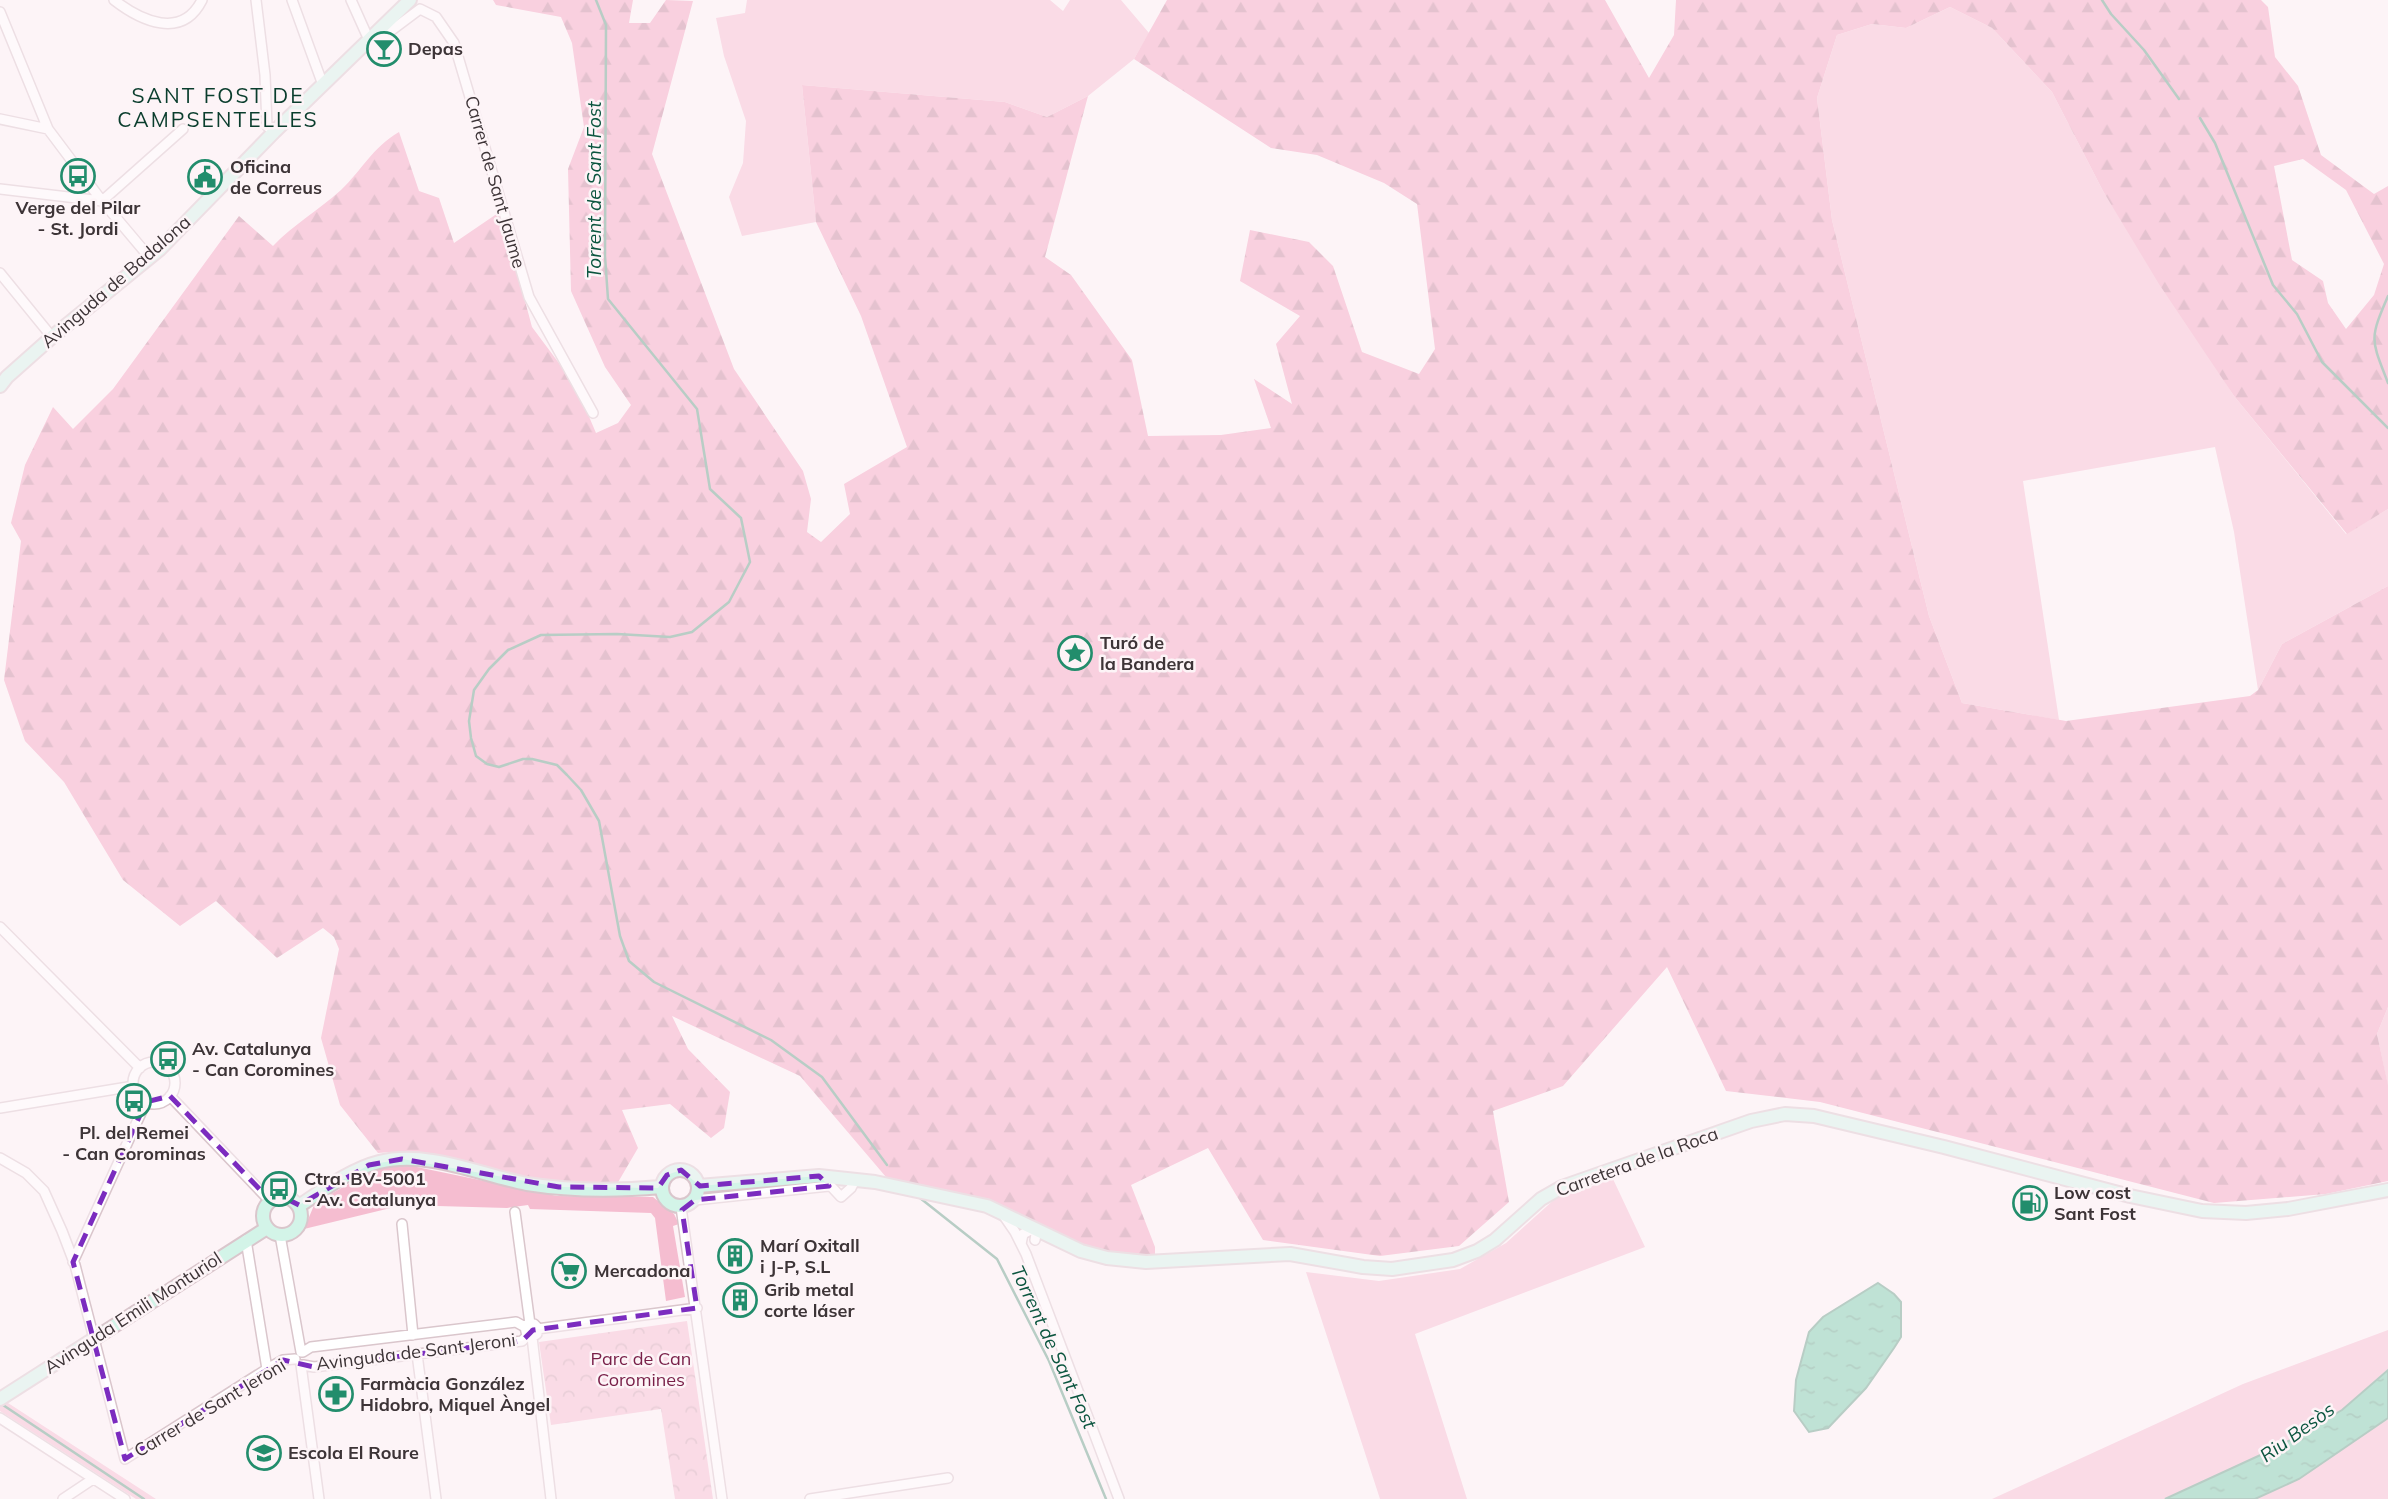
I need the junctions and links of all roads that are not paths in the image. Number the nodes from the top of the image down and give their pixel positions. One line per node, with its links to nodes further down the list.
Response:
1 (114, 0): 2 (street)
2 (202, 0)
3 (256, 0): 15 (street)
4 (292, 0): 11 (street)
5 (351, 0): 8 (street)
6 (410, 0): 8 (street, Avinguda de Badalona)
7 (0, 12): 10 (street)
8 (372, 37): 11 (street, Avinguda de Badalona); 22 (street, Carrer de Sant Jaume)
9 (0, 38): 10 (street)
10 (12, 40): 14 (street)
11 (323, 85): 15 (street, Avinguda de Badalona)
12 (0, 119): 14 (street)
13 (183, 129): 17 (street)
14 (48, 130): 17 (street)
15 (274, 132): 18 (street, Avinguda de Badalona)
16 (0, 189): 17 (street)
17 (103, 201): 18 (street)
18 (150, 258): 20 (street, Avinguda de Badalona)
19 (0, 272): 20 (street)
20 (52, 337): 21 (street, Avinguda de Badalona)
21 (0, 386)
22 (593, 413)
23 (0, 927): 24 (street)
24 (139, 1068): 25 (street); 26 (street)
25 (134, 1086): 27 (street); 28 (street)
26 (170, 1097): 27 (street); 36 (street)
27 (146, 1102): 47 (street)
28 (0, 1108)
29 (0, 1158): 47 (street)
30 (855, 1180): 31 (street, Carretera de la Roca); 31 (street); 39 (street, Carretera de la Roca)
31 (827, 1181): 32 (street, Carretera de la Roca); 35 (street)
32 (699, 1186): 33 (street); 35 (street)
33 (661, 1187): 37 (street); 38 (street)
34 (2388, 1189): 43 (street, Carretera de la Roca)
35 (695, 1200): 38 (street)
36 (270, 1201): 37 (street); 42 (street)
37 (299, 1206): 44 (street)
38 (681, 1207): 48 (street)
39 (998, 1210): 43 (street, Carretera de la Roca); 46 (street)
40 (515, 1212): 49 (street)
41 (402, 1224): 50 (street)
42 (267, 1228): 44 (street); 45 (street, Avinguda Emili Monturiol)
43 (1035, 1234): 46 (street)
44 (280, 1235): 53 (street)
45 (246, 1240): 51 (street, Avinguda Emili Monturiol); 54 (street)
46 (1023, 1250): 66 (street)
47 (74, 1262): 51 (street)
48 (697, 1308): 49 (street, Avinguda de Sant Jeroni); 64 (street)
49 (530, 1331): 50 (street, Avinguda de Sant Jeroni); 52 (street, Avinguda de Sant Jeroni); 63 (street)
50 (413, 1335): 53 (street, Avinguda de Sant Jeroni)
51 (94, 1337): 54 (street, Carrer de Sant Jeroni); 55 (street, Avinguda Emili Monturiol)
52 (417, 1354): 53 (street, Avinguda de Sant Jeroni); 62 (street)
53 (301, 1359): 54 (street, Carrer de Sant Jeroni); 61 (street)
54 (267, 1369)
55 (1, 1398)
56 (0, 1418): 58 (street)
57 (948, 1478): 65 (street)
58 (93, 1479): 59 (street); 60 (street)
59 (63, 1499)
60 (125, 1499)
61 (319, 1499)
62 (436, 1499)
63 (551, 1499)
64 (722, 1499)
65 (810, 1499)
66 (1119, 1499)

